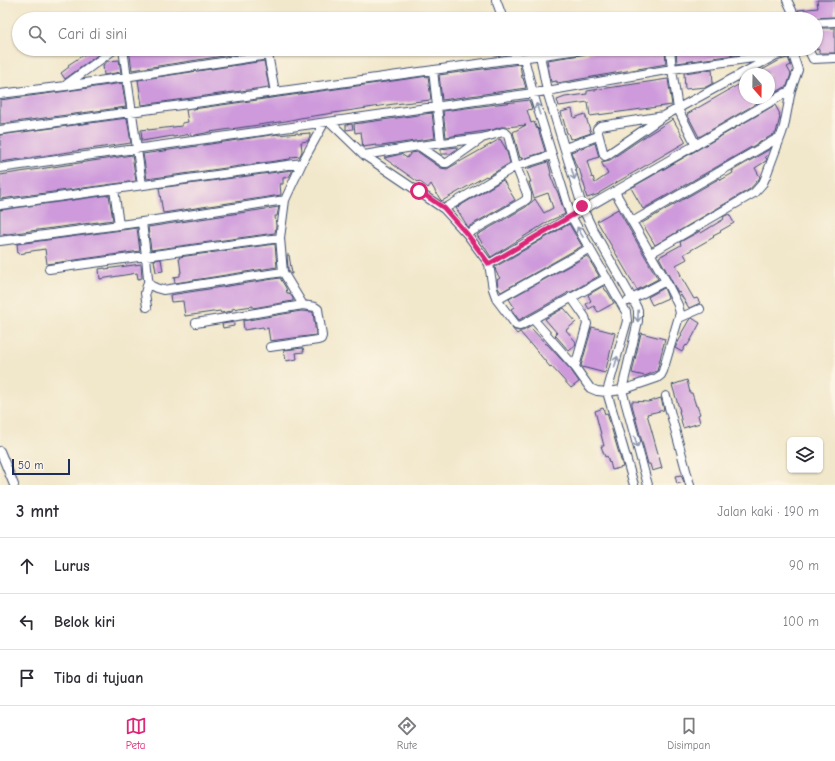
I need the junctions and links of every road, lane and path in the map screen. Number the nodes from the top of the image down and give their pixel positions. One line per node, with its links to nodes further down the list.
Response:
1 (496, 0): 3 (street)
2 (787, 0): 4 (street)
3 (500, 12)
4 (793, 12)
5 (835, 22): 6 (street)
6 (823, 23)
7 (106, 56): 23 (street)
8 (124, 56): 22 (street)
9 (244, 56): 22 (street)
10 (269, 56): 26 (street)
11 (533, 56): 18 (street)
12 (540, 56): 25 (street)
13 (671, 56): 21 (street)
14 (769, 56): 21 (street)
15 (774, 56): 30 (street)
16 (794, 56): 24 (street)
17 (812, 56): 19 (street)
18 (520, 58): 20 (street); 27 (street)
19 (835, 58)
20 (433, 70): 26 (street); 29 (street)
21 (672, 70): 25 (street); 30 (street)
22 (126, 76): 23 (street); 31 (street)
23 (66, 86): 28 (street)
24 (791, 90): 36 (street); 39 (street)
25 (548, 91): 27 (street); 41 (street)
26 (275, 92): 31 (street)
27 (532, 93): 29 (street); 44 (street, one-way to 27)
28 (0, 94)
29 (437, 106): 33 (street); 38 (street)
30 (678, 109): 32 (street); 39 (street)
31 (131, 112): 34 (street); 42 (street)
32 (664, 116): 35 (street); 35 (street)
33 (327, 122): 42 (street); 43 (street); 45 (street)
34 (0, 130)
35 (598, 136): 41 (street)
36 (780, 137): 57 (street); 63 (street)
37 (482, 138): 38 (street); 40 (street); 46 (street)
38 (441, 143): 40 (street)
39 (696, 145): 50 (street)
40 (419, 146): 43 (street)
41 (565, 148): 54 (street, one-way to 54)
42 (136, 149): 47 (street); 48 (street)
43 (364, 155): 53 (street)
44 (552, 155): 46 (street); 55 (street)
45 (302, 163): 48 (street); 51 (street)
46 (516, 166): 53 (street); 59 (street)
47 (0, 168)
48 (142, 185): 49 (street)
49 (114, 189): 52 (street); 58 (street)
50 (615, 192): 54 (street); 57 (street)
51 (284, 200): 56 (street); 60 (street)
52 (0, 205)
53 (444, 208): 59 (street)
54 (583, 209): 55 (street); 72 (street)
55 (571, 216): 62 (street, one-way to 55); 65 (street)
56 (142, 222): 58 (street); 64 (street)
57 (632, 222): 63 (street)
58 (119, 225): 61 (street)
59 (467, 234): 65 (street)
60 (280, 238): 64 (street); 67 (street)
61 (0, 241)
62 (590, 248): 68 (street); 73 (street)
63 (650, 253): 69 (street)
64 (146, 256): 66 (street); 70 (street)
65 (489, 264): 73 (street)
66 (49, 269)
67 (283, 272): 70 (street); 75 (street)
68 (607, 278): 71 (street); 74 (street)
69 (666, 281): 72 (street); 78 (street)
70 (148, 282): 76 (street)
71 (571, 297): 79 (street); 82 (street)
72 (632, 298): 74 (street); 83 (street, one-way to 83)
73 (497, 300): 79 (street)
74 (623, 304): 84 (street, one-way to 74)
75 (303, 305): 80 (street); 81 (street)
76 (147, 307)
77 (700, 309): 78 (street)
78 (679, 318): 83 (street)
79 (533, 319): 82 (street)
80 (196, 322)
81 (270, 347)
82 (575, 367): 84 (street)
83 (622, 392): 84 (street); 89 (street, one-way to 89)
84 (608, 396): 88 (street)
85 (666, 396): 90 (street)
86 (0, 451): 87 (street)
87 (14, 485)
88 (634, 485)
89 (648, 485)
90 (690, 485)

